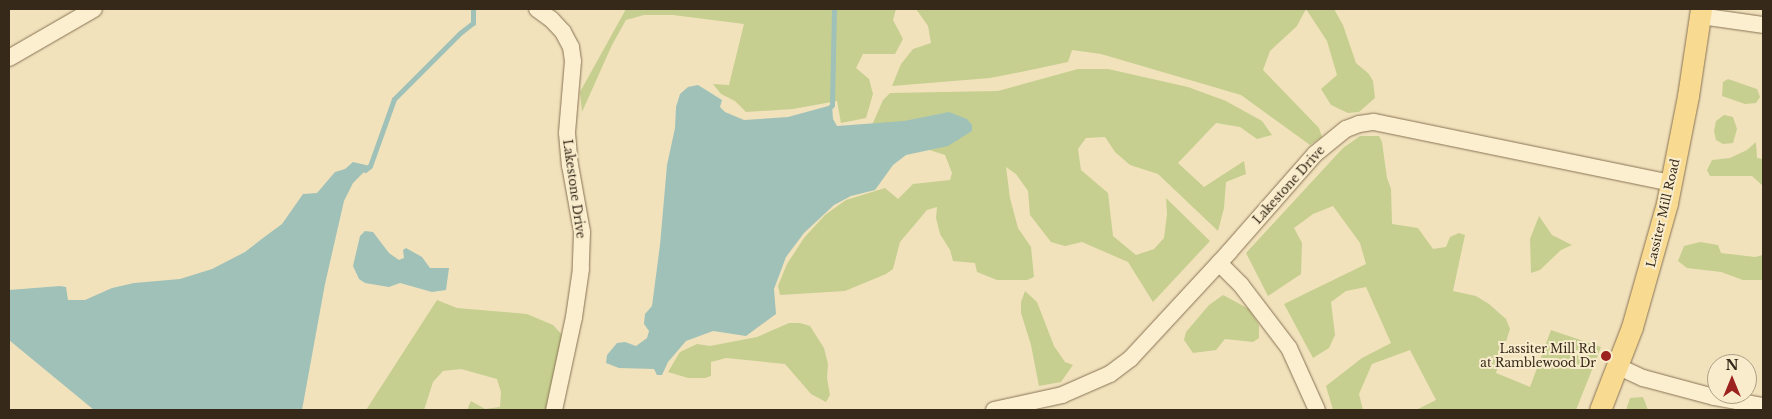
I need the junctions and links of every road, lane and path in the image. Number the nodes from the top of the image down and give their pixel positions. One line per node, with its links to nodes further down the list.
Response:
1 (94, 9): 5 (street)
2 (537, 9): 10 (street, Lakestone Drive)
3 (1700, 13): 4 (street); 6 (main road, Lassiter Mill Road)
4 (1763, 25)
5 (9, 58)
6 (1672, 183): 7 (street, Lakestone Drive); 8 (main road, Lassiter Mill Road)
7 (1219, 263): 11 (street, Lakestone Drive); 12 (street)
8 (1617, 366): 9 (street); 13 (main road, Lassiter Mill Road)
9 (1763, 406)
10 (554, 410)
11 (994, 410)
12 (1317, 410)
13 (1600, 410)

